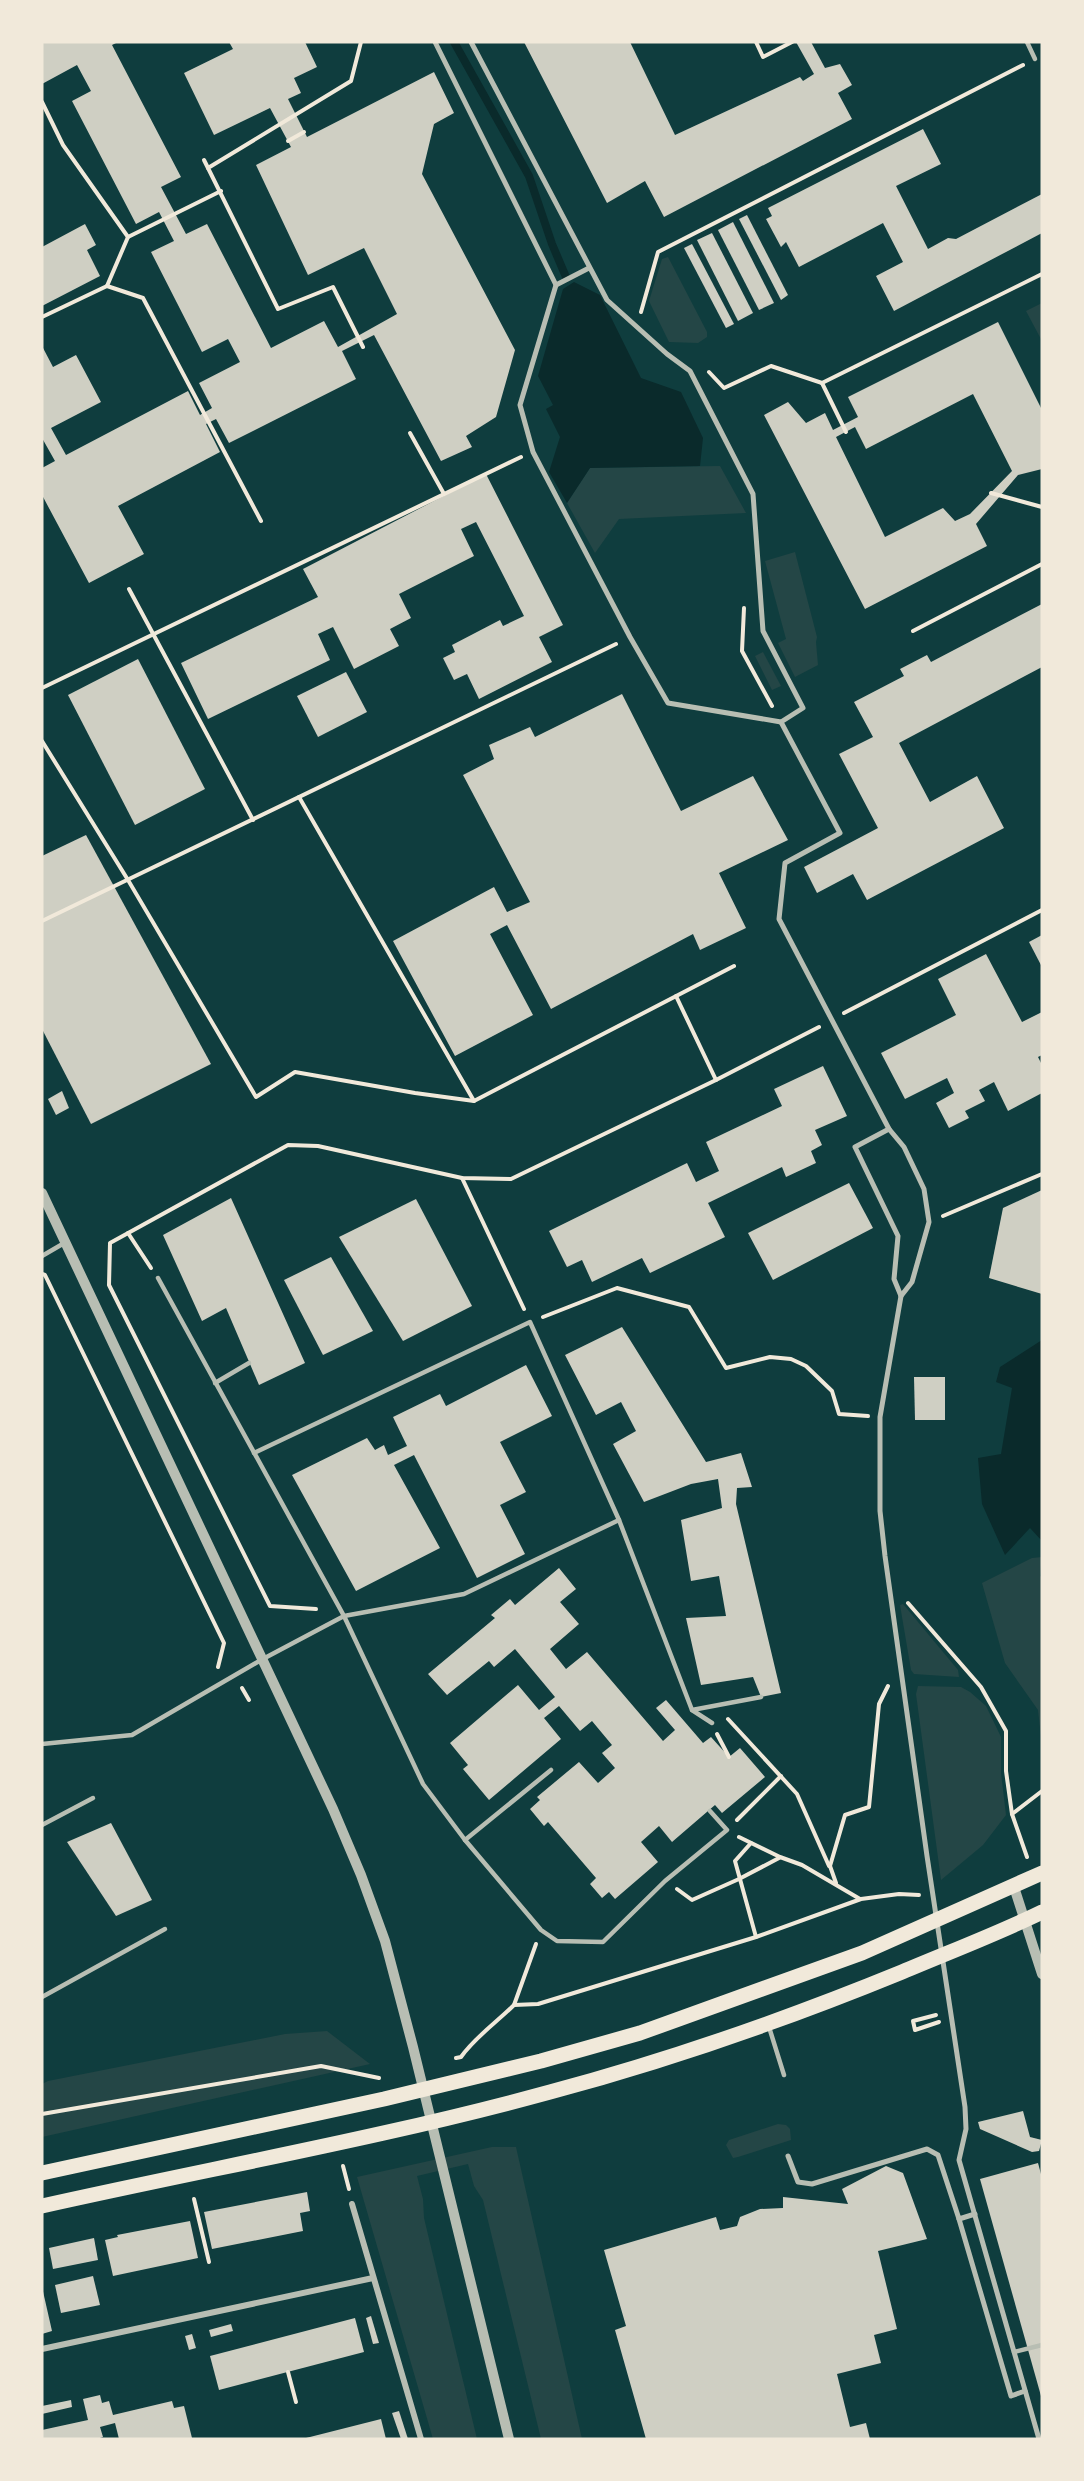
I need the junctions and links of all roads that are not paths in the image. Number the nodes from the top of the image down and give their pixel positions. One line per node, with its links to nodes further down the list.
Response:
1 (435, 42): 6 (street)
2 (471, 42): 5 (street)
3 (1028, 42): 4 (lane)
4 (1035, 59)
5 (589, 268): 6 (street); 7 (street)
6 (556, 285): 7 (street)
7 (781, 722): 8 (street)
8 (889, 1129): 13 (street); 13 (street)
9 (42, 1192): 10 (street)
10 (66, 1242): 11 (lane); 19 (street)
11 (42, 1256)
12 (158, 1278): 15 (lane)
13 (901, 1296): 42 (street)
14 (249, 1363): 15 (lane)
15 (215, 1383): 16 (lane)
16 (254, 1453): 17 (lane); 18 (lane)
17 (619, 1520): 18 (lane); 21 (lane)
18 (344, 1616): 19 (lane); 28 (lane)
19 (261, 1660): 23 (lane); 50 (street)
20 (761, 1697): 21 (lane)
21 (692, 1710): 22 (lane)
22 (711, 1723)
23 (42, 1744)
24 (551, 1770): 28 (lane)
25 (93, 1798): 27 (lane)
26 (710, 1811): 28 (lane)
27 (42, 1825)
28 (465, 1840)
29 (1042, 1873): 30 (main road)
30 (1014, 1887): 32 (street); 39 (main road)
31 (1042, 1912): 32 (main road)
32 (1026, 1920): 34 (street); 36 (main road)
33 (165, 1929): 35 (lane)
34 (1042, 1974)
35 (42, 1997)
36 (768, 2025): 37 (lane); 41 (main road)
37 (784, 2075)
38 (788, 2156): 43 (street)
39 (42, 2174)
40 (352, 2204): 44 (street)
41 (42, 2206)
42 (975, 2214): 43 (street); 47 (street)
43 (959, 2219): 48 (street)
44 (373, 2278): 46 (street); 49 (street)
45 (1042, 2344): 47 (lane)
46 (42, 2349)
47 (1014, 2352): 48 (street)
48 (1025, 2391): 51 (street)
49 (421, 2439)
50 (508, 2439)
51 (1039, 2439)

